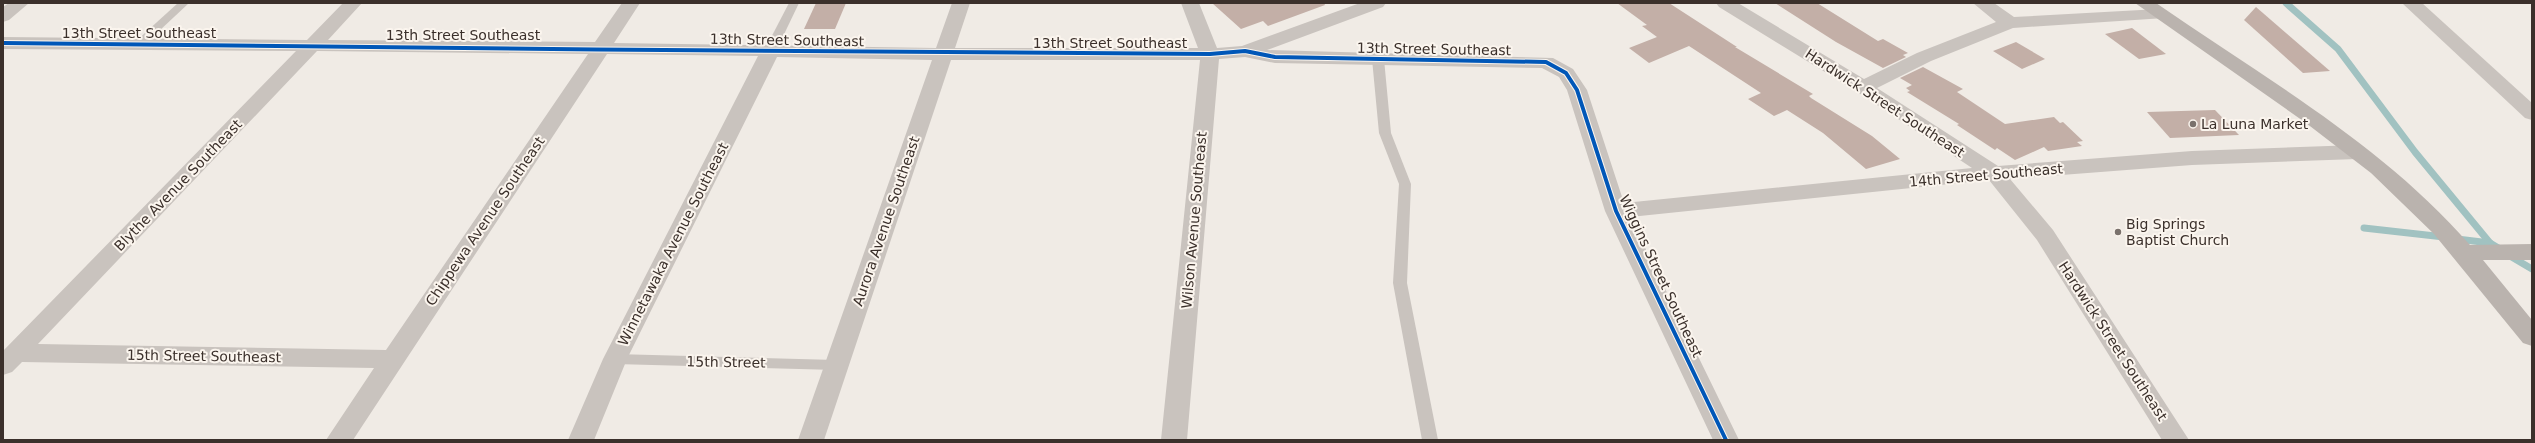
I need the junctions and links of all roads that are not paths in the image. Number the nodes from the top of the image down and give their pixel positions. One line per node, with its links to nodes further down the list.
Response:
1 (20, 3): 13 (street)
2 (184, 3): 16 (lane)
3 (353, 3): 17 (street, Blythe Avenue Southeast)
4 (631, 3): 18 (street, Chippewa Avenue Southeast)
5 (794, 3): 19 (lane)
6 (961, 3): 21 (street, Aurora Avenue Southeast)
7 (1190, 3): 22 (street, Wilson Avenue Southeast)
8 (1377, 3): 20 (street)
9 (1725, 3): 25 (street, Hardwick Street Southeast)
10 (1982, 3): 14 (street)
11 (2411, 3): 26 (street)
12 (2152, 8): 14 (street); 27 (main road)
13 (3, 16)
14 (2010, 23): 25 (street)
15 (3, 43): 16 (street, 13th Street Southeast)
16 (139, 44): 17 (street, 13th Street Southeast)
17 (313, 45): 18 (street, 13th Street Southeast); 35 (street, Blythe Avenue Southeast)
18 (602, 48): 19 (street, 13th Street Southeast); 33 (street, Chippewa Avenue Southeast)
19 (770, 51): 21 (street, 13th Street Southeast); 34 (street, Winnetawaka Avenue Southeast)
20 (1245, 51): 22 (street, 13th Street Southeast); 23 (street, 13th Street Southeast)
21 (943, 54): 22 (street, 13th Street Southeast); 36 (street, Aurora Avenue Southeast)
22 (1210, 54): 40 (street, Wilson Avenue Southeast)
23 (1378, 59): 24 (street, 13th Street Southeast); 41 (lane)
24 (1566, 73): 29 (street, Wiggins Street Southeast)
25 (1863, 87): 28 (street, Hardwick Street Southeast)
26 (2532, 114)
27 (2357, 152): 28 (street, 14th Street Southeast); 31 (main road)
28 (1994, 173): 29 (street, 14th Street Southeast); 43 (street, Hardwick Street Southeast)
29 (1616, 211): 42 (street, Wiggins Street Southeast)
30 (2532, 252): 31 (main road)
31 (2464, 253): 32 (main road)
32 (2532, 337)
33 (392, 359): 35 (street, 15th Street Southeast); 37 (street, Chippewa Avenue Southeast)
34 (615, 359): 36 (lane, 15th Street); 38 (street, Winnetawaka Avenue Southeast)
35 (9, 360)
36 (836, 365): 39 (street, Aurora Avenue Southeast)
37 (339, 440)
38 (581, 440)
39 (810, 440)
40 (1174, 440)
41 (1430, 440)
42 (1726, 440)
43 (2176, 440)

